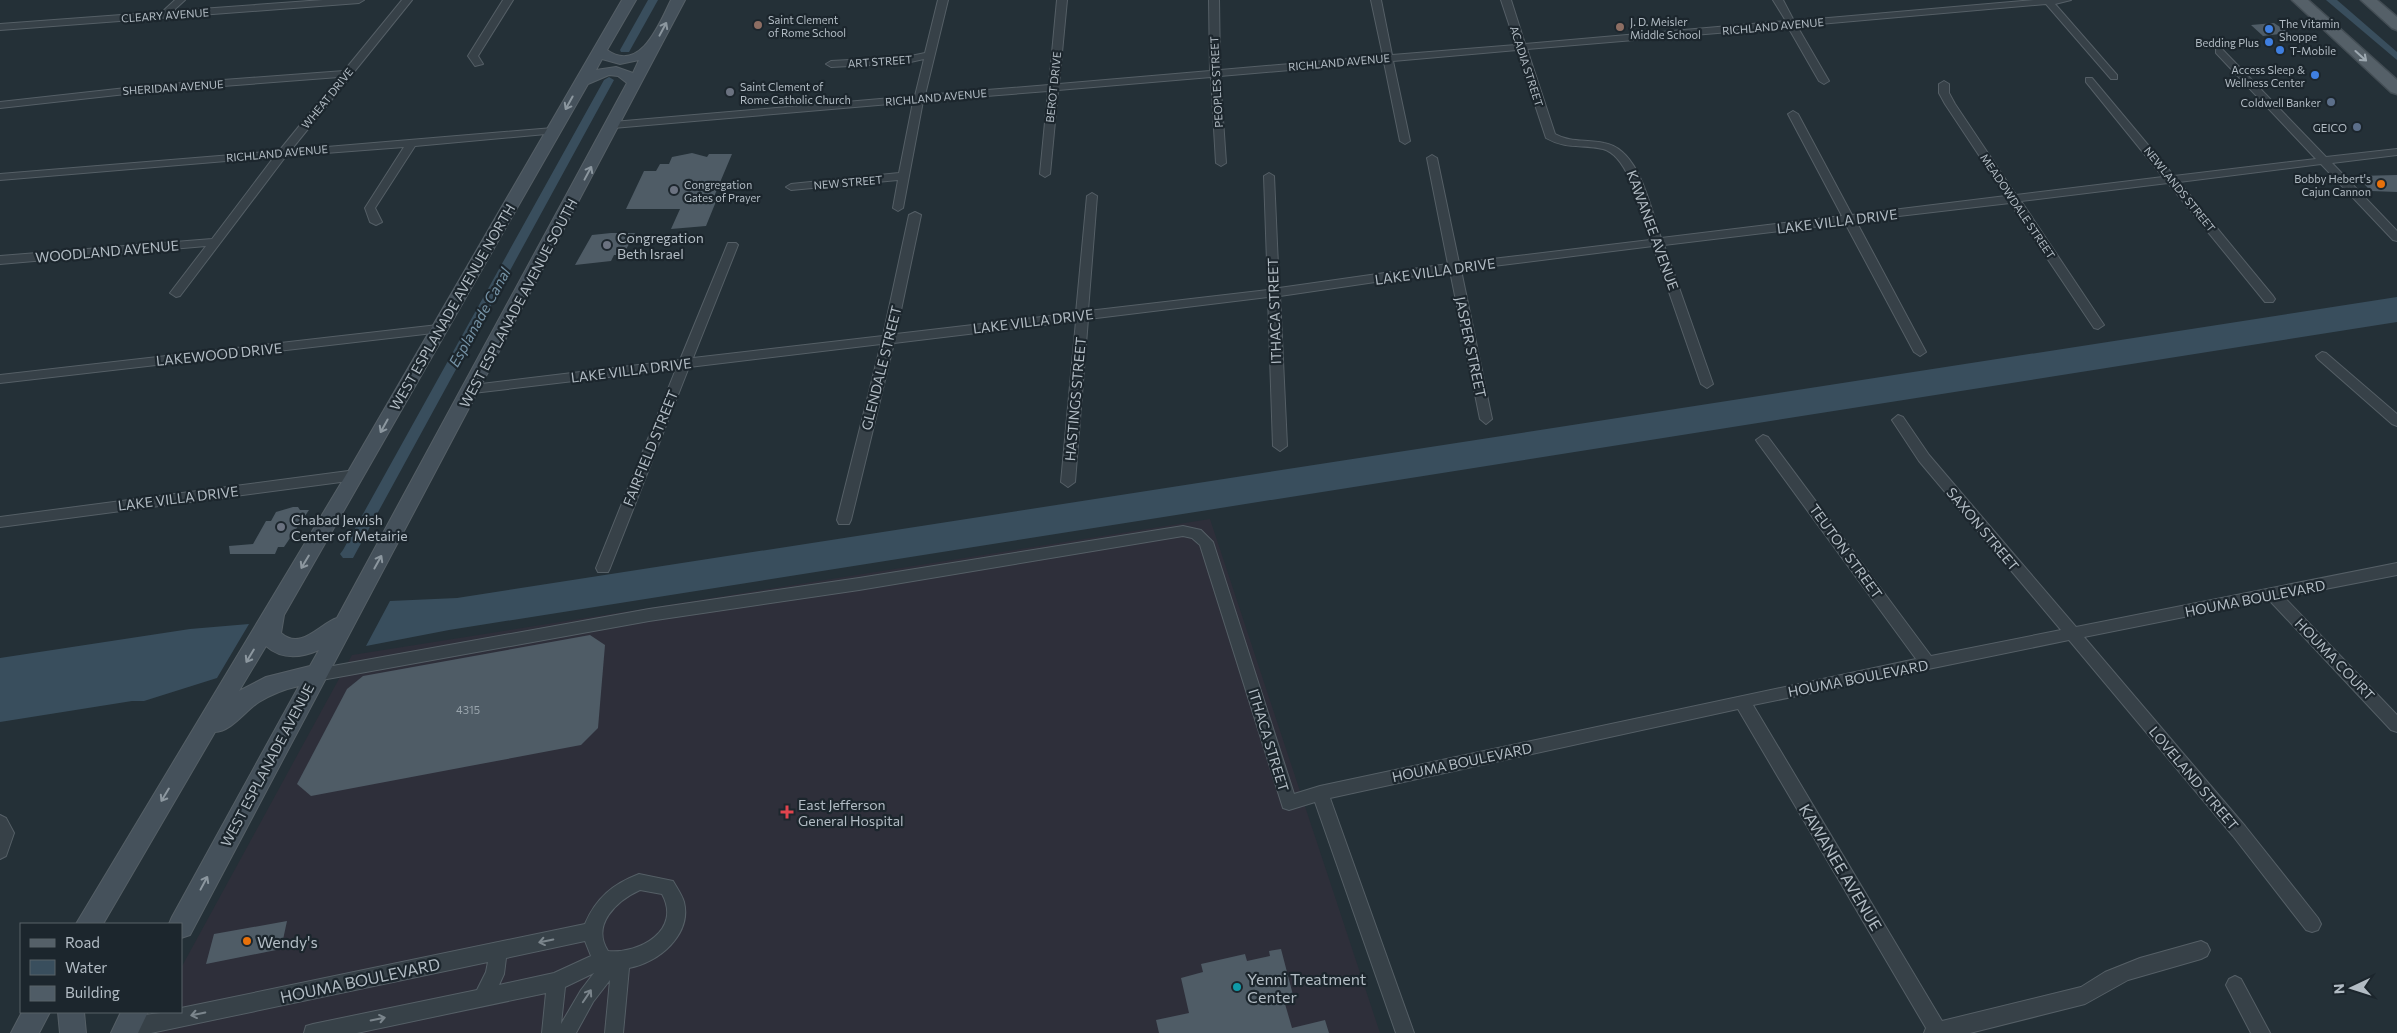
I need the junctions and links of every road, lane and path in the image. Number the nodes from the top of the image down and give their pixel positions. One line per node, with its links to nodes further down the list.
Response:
1 (180, 0): 17 (street)
2 (360, 0): 17 (street, CLEARY AVENUE)
3 (407, 0): 30 (street, WHEAT DRIVE)
4 (508, 0): 27 (street)
5 (629, 0): 23 (main road, WEST ESPLANADE AVENUE NORTH)
6 (678, 0): 22 (main road, WEST ESPLANADE AVENUE SOUTH, one-way to 6)
7 (943, 0): 25 (street)
8 (1062, 0): 37 (street, BEROT DRIVE)
9 (1214, 0): 29 (street, PEOPLES STREET)
10 (1376, 0): 26 (street)
11 (1506, 0): 21 (street, ACADIA STREET)
12 (1778, 0): 18 (street)
13 (2066, 0): 14 (street, RICHLAND AVENUE)
14 (2048, 1): 18 (street, RICHLAND AVENUE); 31 (street)
15 (2301, 1): 38 (main road, one-way to 38)
16 (2369, 2): 19 (main road)
17 (164, 14): 20 (street, CLEARY AVENUE)
18 (1793, 24): 21 (street, RICHLAND AVENUE); 33 (street)
19 (2397, 25)
20 (0, 27)
21 (1521, 47): 26 (street, RICHLAND AVENUE); 44 (street, ACADIA STREET)
22 (653, 48): 23 (main road); 35 (main road, WEST ESPLANADE AVENUE SOUTH)
23 (599, 51): 34 (main road, WEST ESPLANADE AVENUE NORTH)
24 (2219, 51): 50 (street)
25 (930, 55): 28 (street, ART STREET); 39 (street)
26 (1387, 58): 29 (street, RICHLAND AVENUE); 45 (street)
27 (478, 64)
28 (831, 64)
29 (1215, 73): 37 (street, RICHLAND AVENUE); 51 (street, PEOPLES STREET)
30 (346, 74): 40 (street, SHERIDAN AVENUE); 48 (street, WHEAT DRIVE)
31 (2114, 77)
32 (2090, 80): 56 (street, NEWLANDS STREET)
33 (1824, 81)
34 (580, 83): 35 (main road); 43 (main road, WEST ESPLANADE AVENUE NORTH, one-way to 43)
35 (634, 83): 42 (main road, WEST ESPLANADE AVENUE SOUTH)
36 (1944, 84): 59 (street, MEADOWDALE STREET)
37 (1053, 87): 39 (street, RICHLAND AVENUE); 52 (street, BEROT DRIVE)
38 (2397, 89)
39 (920, 98): 42 (street, RICHLAND AVENUE); 53 (street)
40 (0, 105)
41 (1793, 114): 62 (street)
42 (612, 125): 82 (main road, WEST ESPLANADE AVENUE SOUTH, one-way to 42)
43 (554, 131): 46 (street, RICHLAND AVENUE); 75 (main road, WEST ESPLANADE AVENUE NORTH)
44 (1549, 132): 66 (street, KAWANEE AVENUE)
45 (1405, 142)
46 (411, 143): 48 (street, RICHLAND AVENUE); 63 (street)
47 (2397, 152): 50 (street, LAKE VILLA DRIVE)
48 (283, 153): 55 (street, RICHLAND AVENUE); 65 (street, WHEAT DRIVE)
49 (1432, 158): 69 (street, JASPER STREET)
50 (2323, 160): 56 (street, LAKE VILLA DRIVE); 64 (street)
51 (1221, 163)
52 (1045, 174)
53 (905, 176): 57 (street, NEW STREET); 60 (street)
54 (1269, 176): 71 (street, ITHACA STREET)
55 (0, 177)
56 (2171, 179): 59 (street, LAKE VILLA DRIVE); 72 (street, NEWLANDS STREET)
57 (791, 187)
58 (1092, 196): 73 (street, HASTINGS STREET)
59 (2013, 198): 62 (street, LAKE VILLA DRIVE); 74 (street, MEADOWDALE STREET)
60 (898, 208)
61 (915, 215): 76 (street, GLENDALE STREET)
62 (1849, 219): 66 (street, LAKE VILLA DRIVE); 77 (street)
63 (376, 222)
64 (2397, 238)
65 (215, 242): 68 (street, WOODLAND AVENUE); 70 (street, WHEAT DRIVE)
66 (1658, 243): 69 (street, LAKE VILLA DRIVE); 81 (street, KAWANEE AVENUE)
67 (732, 245): 79 (street, FAIRFIELD STREET)
68 (0, 260)
69 (1455, 267): 71 (street, LAKE VILLA DRIVE); 83 (street, JASPER STREET)
70 (176, 293)
71 (1274, 293): 73 (street, LAKE VILLA DRIVE); 87 (street, ITHACA STREET)
72 (2269, 299)
73 (1082, 315): 76 (street, LAKE VILLA DRIVE); 89 (street, HASTINGS STREET)
74 (2098, 325)
75 (438, 329): 80 (street, LAKEWOOD DRIVE); 88 (main road, WEST ESPLANADE AVENUE NORTH, one-way to 88)
76 (889, 338): 79 (street, LAKE VILLA DRIVE); 90 (street, GLENDALE STREET)
77 (1920, 352)
78 (2322, 356): 84 (street)
79 (684, 364): 82 (street, LAKE VILLA DRIVE); 92 (street, FAIRFIELD STREET)
80 (0, 379)
81 (1708, 384)
82 (473, 389): 95 (main road, WEST ESPLANADE AVENUE SOUTH, one-way to 82)
83 (1486, 418)
84 (2396, 418)
85 (1898, 420): 97 (street, SAXON STREET)
86 (1763, 440): 98 (street, TEUTON STREET)
87 (1280, 446)
88 (356, 475): 91 (street, LAKE VILLA DRIVE); 96 (main road, WEST ESPLANADE AVENUE NORTH, one-way to 96)
89 (1068, 482)
90 (844, 520)
91 (0, 522)
92 (602, 568)
93 (2397, 569): 94 (street, HOUMA BOULEVARD)
94 (2272, 594): 97 (street, HOUMA BOULEVARD); 101 (street, HOUMA COURT)
95 (350, 613): 96 (main road); 99 (main road, WEST ESPLANADE AVENUE)
96 (274, 615): 102 (main road, one-way to 102)
97 (2072, 635): 98 (street, HOUMA BOULEVARD); 108 (street, LOVELAND STREET)
98 (1928, 664): 100 (street, HOUMA BOULEVARD)
99 (316, 675): 102 (main road); 103 (street, ITHACA STREET); 107 (main road, WEST ESPLANADE AVENUE, one-way to 99)
100 (1742, 701): 103 (street, HOUMA BOULEVARD); 119 (street, KAWANEE AVENUE)
101 (2397, 724)
102 (197, 742): 106 (main road, one-way to 106)
103 (1320, 793): 126 (street)
104 (3, 828): 105 (street)
105 (0, 850)
106 (94, 918)
107 (182, 924)
108 (2312, 924)
109 (594, 931): 111 (street, HOUMA BOULEVARD, one-way to 111); 112 (street); 112 (street)
110 (2201, 950): 119 (street)
111 (498, 951): 115 (street); 118 (street, HOUMA BOULEVARD, one-way to 118)
112 (612, 960): 113 (street); 124 (street, one-way to 112); 125 (street)
113 (556, 982): 115 (street); 123 (street)
114 (2235, 984): 127 (street)
115 (482, 998): 122 (street, one-way to 115)
116 (36, 1013): 120 (main road)
117 (71, 1013): 121 (main road)
118 (126, 1027)
119 (1937, 1032)
120 (24, 1033)
121 (73, 1033)
122 (313, 1033)
123 (551, 1033)
124 (566, 1033)
125 (614, 1033)
126 (1405, 1033)
127 (2261, 1033)

